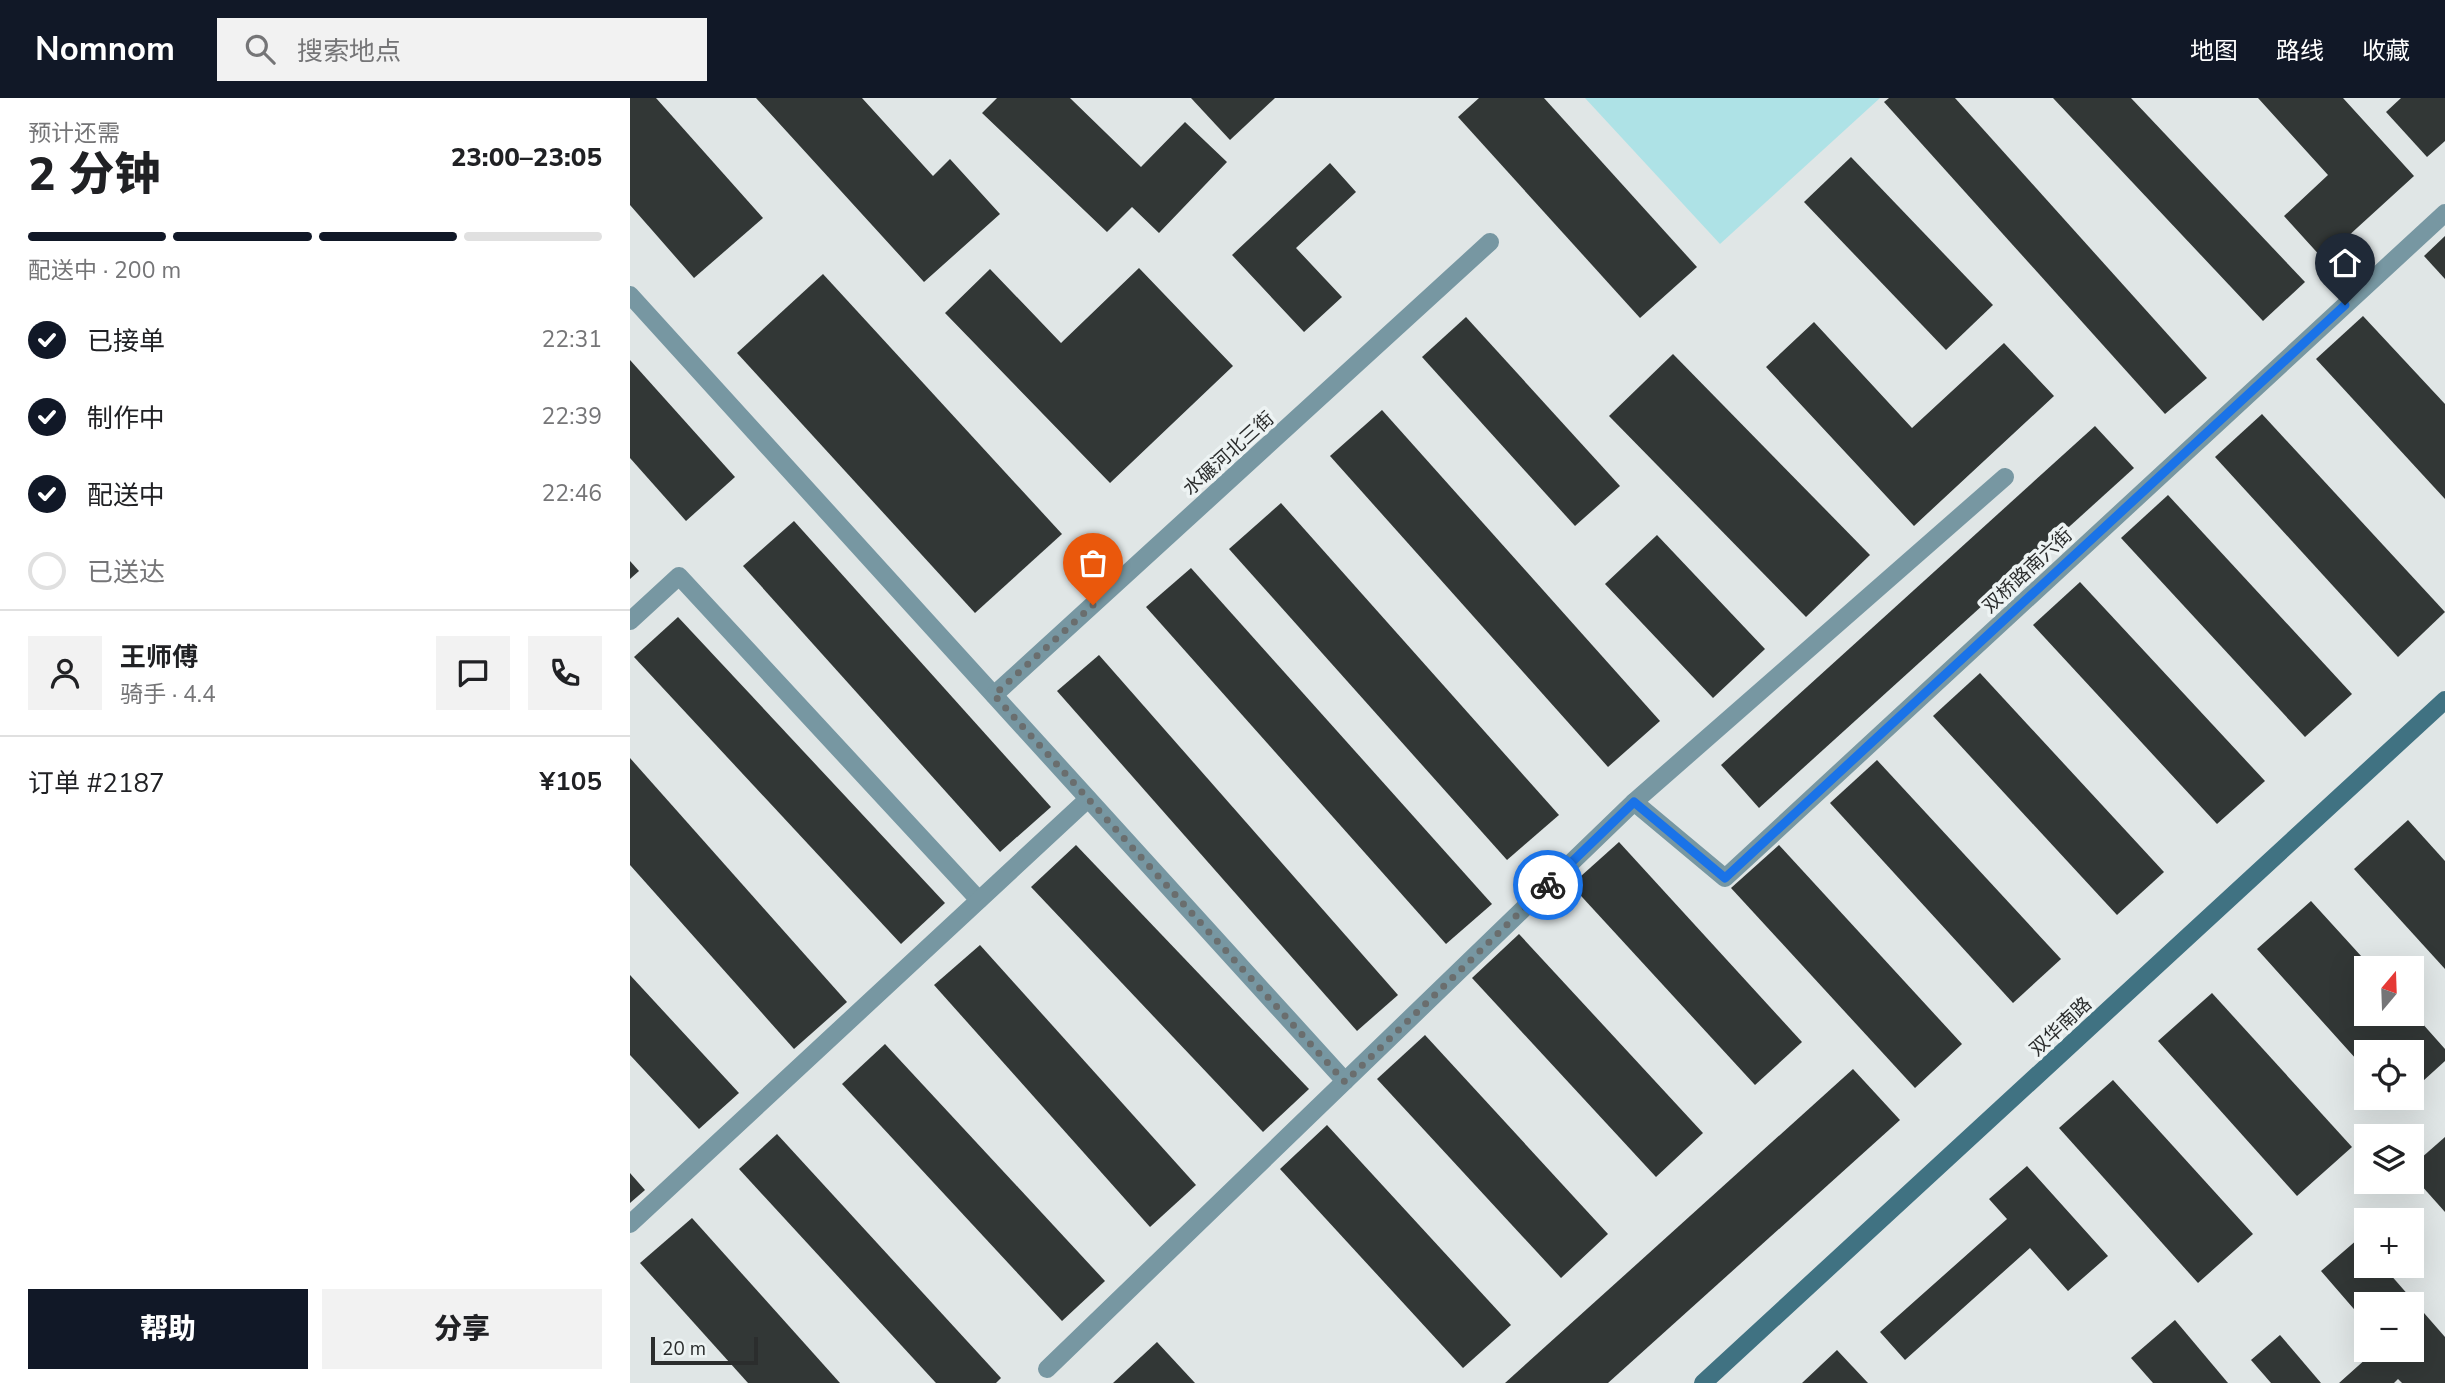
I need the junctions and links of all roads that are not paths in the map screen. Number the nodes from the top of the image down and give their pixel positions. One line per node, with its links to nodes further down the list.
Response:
1 (2445, 213): 9 (street, 双桥路南六街)
2 (1490, 243): 6 (street, 水碾河北三街)
3 (630, 295): 6 (street)
4 (2005, 477): 9 (street)
5 (630, 621): 10 (street)
6 (994, 695): 8 (street)
7 (2445, 700): 14 (street, 双华南路)
8 (1088, 799): 10 (street); 11 (street)
9 (1634, 802): 11 (street)
10 (979, 900): 12 (street)
11 (1345, 1082): 13 (street)
12 (630, 1224)
13 (1047, 1369)
14 (1703, 1383)

